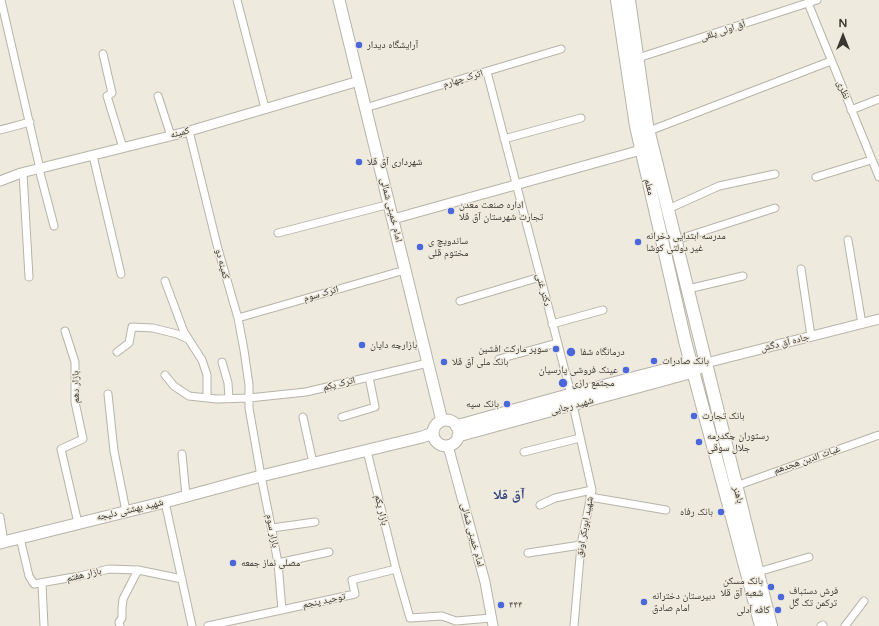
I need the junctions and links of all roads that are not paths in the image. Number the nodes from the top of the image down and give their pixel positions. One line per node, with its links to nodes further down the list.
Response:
1 (1, 0): 20 (street)
2 (237, 0): 16 (street)
3 (339, 0): 13 (main road, امام خمینی شمالی)
4 (617, 0): 21 (main road, معلم)
5 (629, 0): 10 (main road, معلم)
6 (817, 0): 7 (street, آق اولی یلقی)
7 (808, 3): 10 (street, آق اولی یلقی); 11 (street, نظری)
8 (561, 49): 12 (street, اترک چهارم)
9 (103, 54): 26 (street)
10 (638, 58): 21 (main road, معلم)
11 (831, 61): 18 (street, نظری); 21 (street)
12 (487, 72): 17 (street, اترک چهارم); 25 (street, دکتر غنی)
13 (358, 81): 16 (street, کمینه); 17 (main road, امام خمینی شمالی)
14 (158, 96): 24 (street)
15 (879, 99): 18 (street)
16 (266, 108): 23 (street, کمینه)
17 (365, 108): 37 (main road, امام خمینی شمالی)
18 (851, 110): 29 (street, نظری)
19 (581, 118): 25 (street)
20 (30, 122): 22 (street); 30 (street)
21 (644, 127): 27 (main road, معلم); 39 (main road, معلم)
22 (0, 130)
23 (189, 131): 24 (street, کمینه); 55 (street, کمینه دو)
24 (171, 136): 26 (street, کمینه)
25 (504, 139): 36 (street, دکتر غنی)
26 (123, 148): 28 (street, کمینه)
27 (641, 150): 36 (street); 68 (main road, معلم)
28 (93, 156): 30 (street, کمینه); 47 (street)
29 (871, 160): 33 (street); 34 (street, نظری)
30 (40, 169): 31 (street, کمینه); 41 (street)
31 (23, 173): 35 (street, کمینه); 49 (street)
32 (775, 174): 39 (street)
33 (816, 177)
34 (879, 177)
35 (0, 181)
36 (516, 185): 40 (street); 50 (street, دکتر غنی)
37 (390, 204): 40 (main road, امام خمینی شمالی); 42 (street)
38 (775, 208): 43 (street)
39 (668, 209): 43 (main road, معلم)
40 (393, 219): 46 (main road, امام خمینی شمالی)
41 (54, 226)
42 (278, 233)
43 (676, 240): 52 (main road, معلم)
44 (848, 240): 58 (street)
45 (801, 269): 60 (street)
46 (405, 270): 55 (street, اترک سوم); 66 (main road, امام خمینی شمالی)
47 (121, 274)
48 (743, 276): 52 (street)
49 (29, 277)
50 (540, 277): 53 (street); 57 (street, دکتر غنی)
51 (165, 281): 61 (street)
52 (688, 289): 67 (main road, معلم)
53 (460, 301)
54 (603, 310): 57 (street)
55 (238, 318): 74 (street, کمینه دو)
56 (879, 320): 58 (street, جاده آق دگش)
57 (552, 324): 62 (street, دکتر غنی)
58 (862, 324): 60 (street, جاده آق دگش)
59 (65, 331): 98 (street, بازار دهم)
60 (810, 336): 67 (street, جاده آق دگش)
61 (188, 339): 63 (street); 73 (street)
62 (557, 343): 64 (street); 72 (street, دکتر غنی)
63 (117, 352)
64 (499, 359)
65 (222, 362): 75 (street)
66 (428, 363): 70 (street, اترک یکم); 79 (main road, امام خمینی شمالی)
67 (706, 363): 68 (main road, شهید رجایی); 90 (main road, باهنر)
68 (692, 367): 72 (main road, شهید رجایی); 76 (main road, شهید رجایی); 121 (main road, باهنر)
69 (165, 376): 73 (street, اترک یکم)
70 (368, 377): 74 (street, اترک یکم); 78 (street)
71 (108, 394): 96 (street)
72 (571, 394): 80 (main road, شهید رجایی)
73 (207, 398): 75 (street, اترک یکم)
74 (249, 398): 75 (street, اترک یکم); 89 (street, بازار سوم)
75 (229, 399)
76 (573, 405): 80 (main road, شهید رجایی); 83 (street, شهید ابوبکر اونق)
77 (303, 417): 88 (street)
78 (342, 417)
79 (442, 421): 80 (main road); 81 (main road)
80 (457, 431): 84 (main road)
81 (433, 433): 84 (main road); 85 (main road)
82 (879, 435): 90 (street, غیاث الدین هجدهم)
83 (580, 438): 86 (street); 91 (street, شهید ابوبکر اونق)
84 (448, 446): 115 (street, امام خمینی شمالی)
85 (366, 451): 88 (main road); 108 (street, بازار یکم)
86 (524, 452)
87 (182, 454): 92 (street)
88 (313, 463): 89 (main road)
89 (260, 476): 92 (main road, شهید بهشتی دلیجه); 100 (street, بازار سوم)
90 (736, 486): 110 (main road, باهنر)
91 (591, 494): 94 (street); 95 (street); 103 (street, شهید ابوبکر اونق)
92 (186, 496): 93 (main road, شهید بهشتی دلیجه)
93 (165, 502): 96 (main road, شهید بهشتی دلیجه); 111 (street)
94 (540, 505)
95 (666, 510)
96 (126, 511): 98 (main road, شهید بهشتی دلیجه)
97 (0, 517): 102 (street)
98 (78, 522): 101 (main road, شهید بهشتی دلیجه)
99 (315, 522): 100 (street)
100 (272, 528): 107 (street, بازار سوم)
101 (20, 538): 102 (main road, شهید بهشتی دلیجه); 112 (street)
102 (2, 542)
103 (580, 545): 105 (street); 120 (street, شهید ابوبکر اونق)
104 (329, 552): 107 (street)
105 (528, 553)
106 (809, 557): 110 (street)
107 (278, 563): 114 (street, بازار سوم)
108 (396, 569): 114 (street, توحید پنجم); 115 (street, بازار یکم)
109 (138, 570): 111 (street, بازار هفتم); 112 (street, بازار هفتم); 117 (street)
110 (758, 572): 122 (main road, باهنر)
111 (182, 579): 118 (street)
112 (42, 584): 116 (street)
113 (864, 601): 123 (street)
114 (282, 610): 119 (street)
115 (492, 622)
116 (44, 626)
117 (120, 626)
118 (192, 626)
119 (208, 626)
120 (574, 626)
121 (761, 626)
122 (772, 626)
123 (845, 626)

